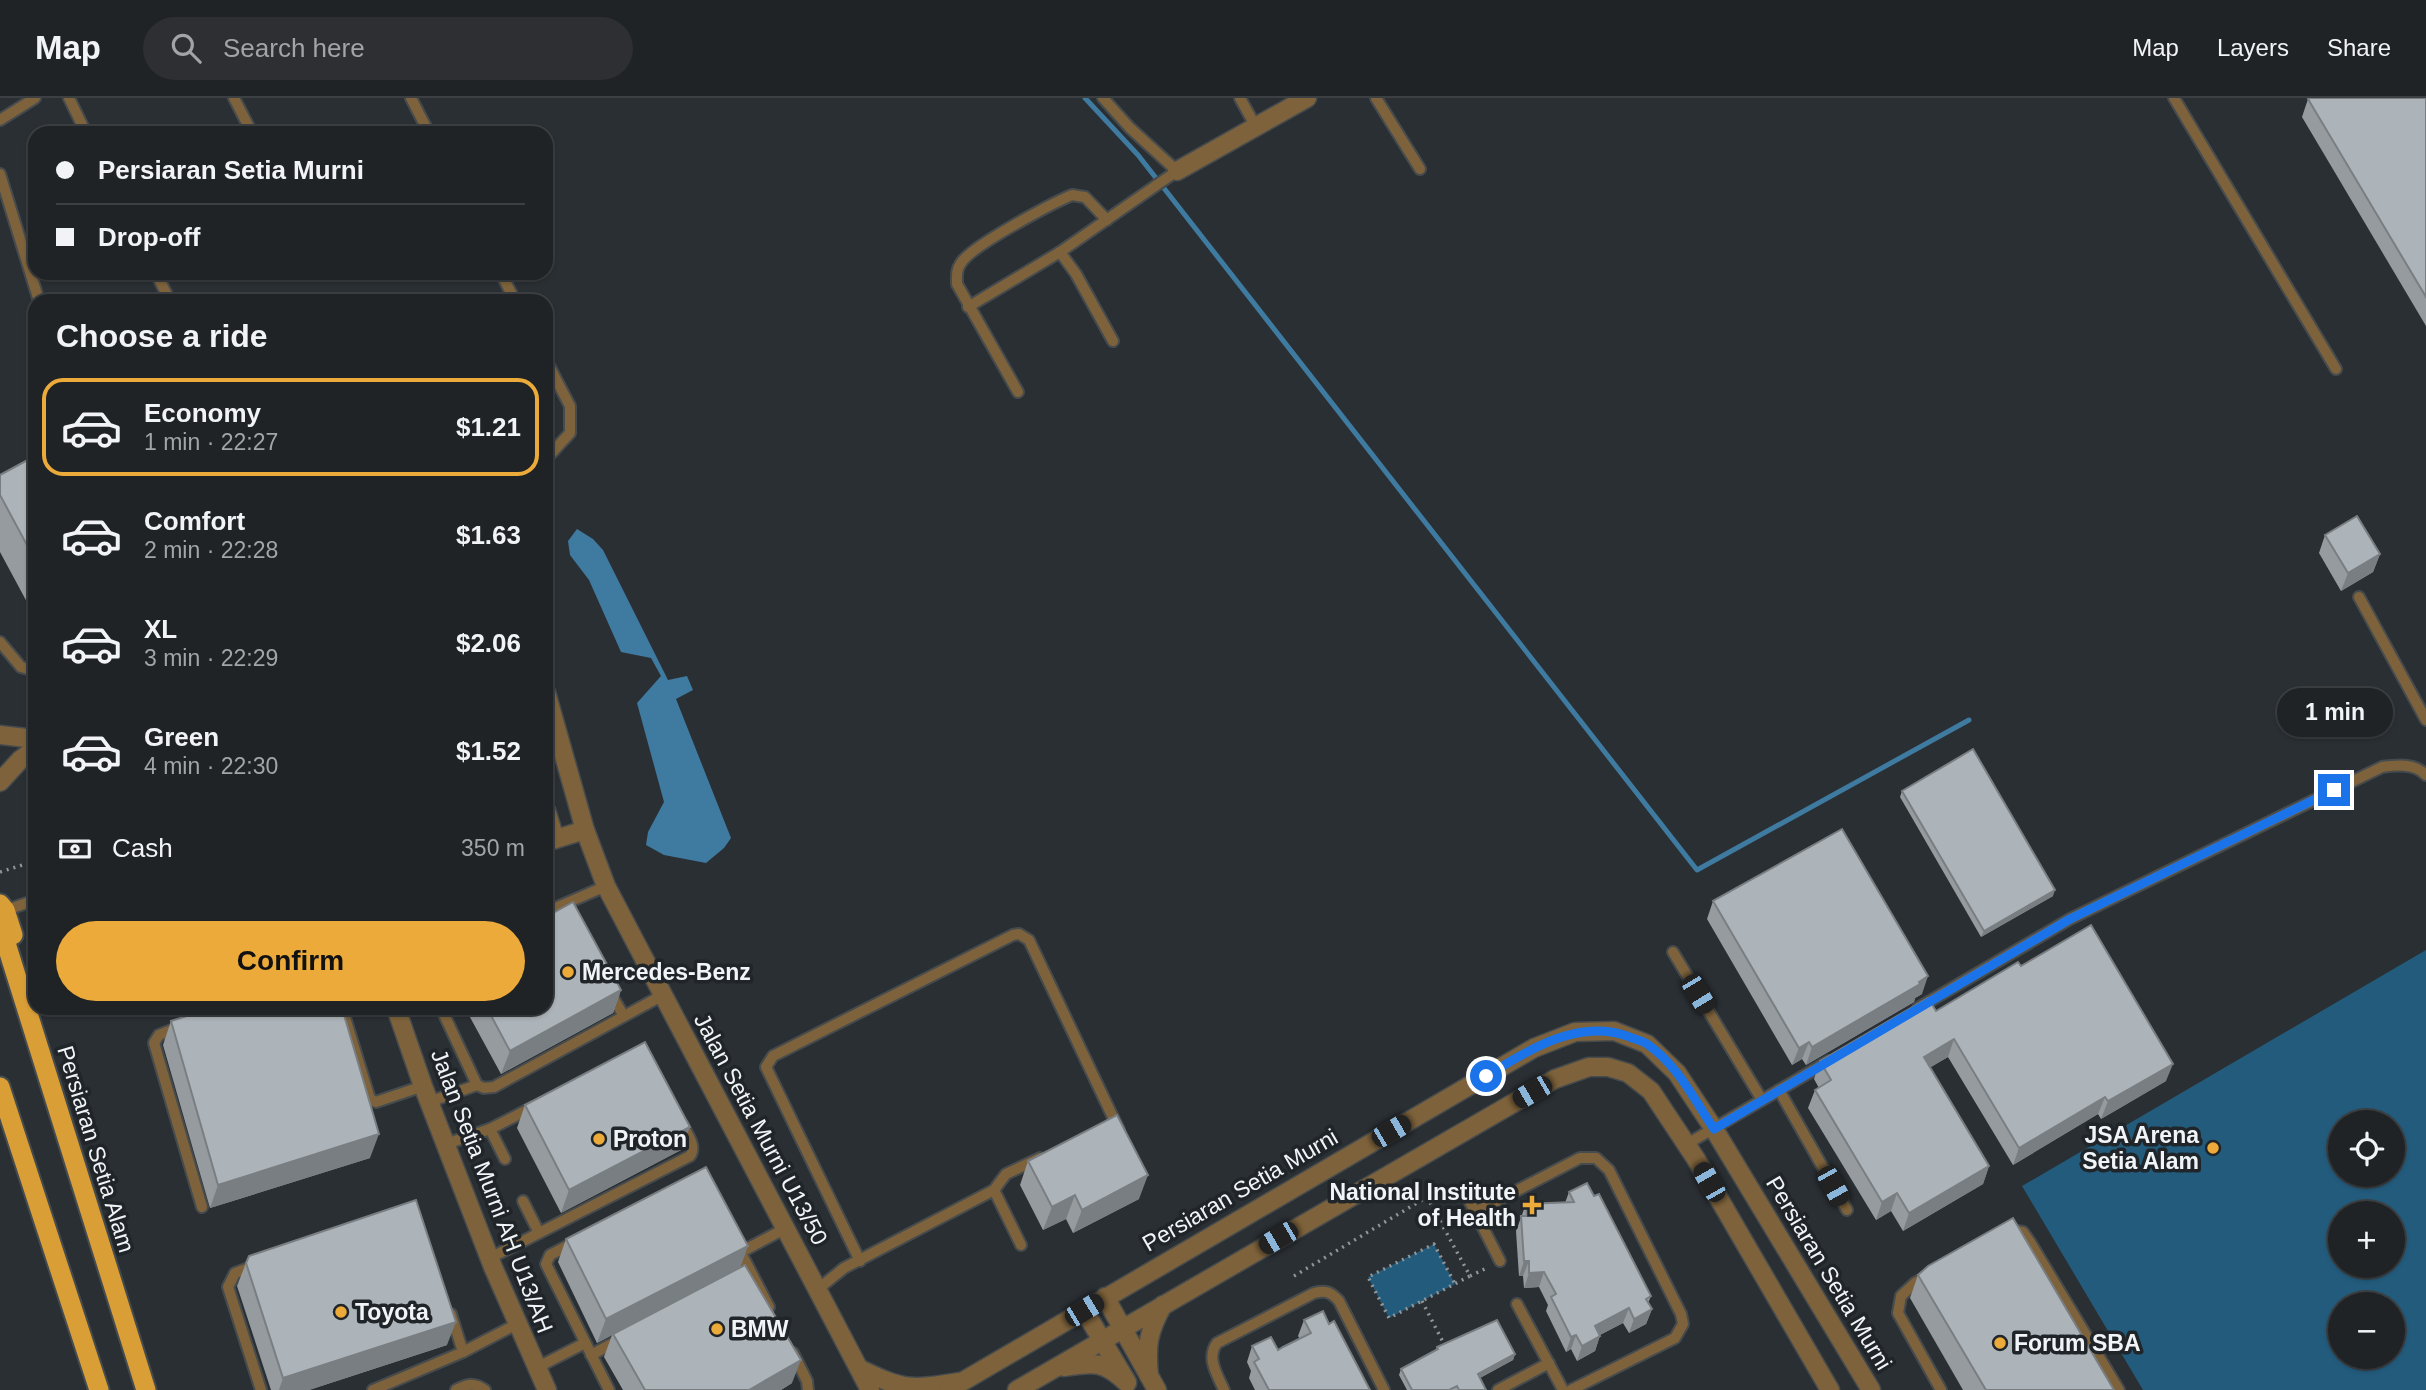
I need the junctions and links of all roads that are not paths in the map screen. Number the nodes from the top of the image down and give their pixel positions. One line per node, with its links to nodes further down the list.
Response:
1 (35, 98): 10 (lane)
2 (69, 98): 11 (lane)
3 (234, 98): 12 (lane)
4 (411, 98): 13 (lane)
5 (1103, 98): 17 (lane)
6 (1240, 98): 14 (lane)
7 (1307, 98): 14 (street)
8 (1376, 98): 15 (lane)
9 (2174, 98): 23 (lane)
10 (0, 120)
11 (83, 126)
12 (248, 126)
13 (425, 126)
14 (1256, 127): 17 (street)
15 (1420, 169)
16 (0, 174): 20 (lane)
17 (1170, 175): 18 (lane)
18 (1107, 220): 19 (lane); 21 (lane)
19 (1060, 252): 21 (lane); 22 (lane)
20 (28, 265)
21 (968, 307): 25 (lane)
22 (1113, 341)
23 (2336, 369)
24 (553, 373): 26 (lane)
25 (1018, 391)
26 (553, 451)
27 (2358, 597): 31 (lane)
28 (0, 642): 29 (lane)
29 (28, 669)
30 (553, 717): 37 (street, Jalan Setia Murni U13/50)
31 (2426, 720)
32 (0, 735): 33 (street)
33 (28, 739)
34 (28, 755): 36 (street)
35 (2426, 775): 50 (lane)
36 (0, 782)
37 (585, 830): 38 (street); 39 (street, Jalan Setia Murni U13/50)
38 (553, 840)
39 (606, 886): 41 (lane); 48 (street, Jalan Setia Murni U13/50)
40 (28, 902): 43 (lane)
41 (562, 906): 42 (lane); 44 (lane)
42 (553, 909)
43 (1, 912): 47 (highway); 49 (highway, Persiaran Setia Alam)
44 (568, 917)
45 (1673, 952): 63 (lane)
46 (605, 983): 56 (lane)
47 (28, 985)
48 (663, 995): 56 (lane); 83 (street, Jalan Setia Murni U13/50)
49 (28, 1001)
50 (1907, 1014)
51 (32, 1015): 120 (highway, Persiaran Setia Alam)
52 (39, 1015): 121 (highway)
53 (344, 1015): 62 (lane)
54 (398, 1015): 62 (street, Jalan Setia Murni AH U13/AH)
55 (444, 1015): 59 (lane)
56 (624, 1016): 59 (lane)
57 (191, 1023): 80 (lane)
58 (1838, 1056): 61 (lane)
59 (477, 1085): 62 (lane)
60 (0, 1087): 71 (highway)
61 (1779, 1090): 63 (lane); 81 (lane)
62 (426, 1094): 72 (street, Jalan Setia Murni AH U13/AH)
63 (1762, 1100): 70 (lane)
64 (0, 1103): 71 (street)
65 (539, 1104): 69 (lane)
66 (678, 1116): 84 (lane)
67 (1116, 1122): 68 (lane); 74 (lane); 92 (lane)
68 (1104, 1128)
69 (490, 1129): 72 (lane); 76 (lane)
70 (1714, 1129): 73 (lane); 98 (street, Persiaran Setia Murni); 138 (street, Persiaran Setia Murni)
71 (18, 1137): 119 (highway)
72 (446, 1144): 90 (street, Jalan Setia Murni AH U13/AH)
73 (1687, 1144): 101 (street); 137 (street)
74 (1127, 1145)
75 (1055, 1151): 77 (lane)
76 (505, 1159)
77 (994, 1190): 88 (lane); 92 (lane)
78 (1468, 1198): 82 (lane)
79 (523, 1201): 84 (lane)
80 (202, 1208)
81 (1847, 1210)
82 (1475, 1212): 93 (lane); 136 (lane)
83 (786, 1228): 89 (lane); 97 (street, Jalan Setia Murni U13/50)
84 (539, 1233): 90 (lane)
85 (587, 1236): 108 (lane)
86 (1998, 1236): 140 (lane)
87 (735, 1241): 89 (lane)
88 (1021, 1245)
89 (741, 1252): 95 (lane)
90 (490, 1258): 104 (street, Jalan Setia Murni AH U13/AH)
91 (272, 1260): 122 (lane)
92 (860, 1261): 97 (lane)
93 (1500, 1261)
94 (1939, 1269): 139 (lane)
95 (751, 1272): 96 (lane); 103 (lane)
96 (738, 1278)
97 (818, 1289): 114 (street, Jalan Setia Murni U13/50)
98 (1105, 1297): 102 (street, Persiaran Setia Murni); 105 (street)
99 (446, 1301): 110 (lane)
100 (1517, 1304): 112 (lane)
101 (1163, 1305): 105 (street); 116 (street)
102 (1084, 1310): 107 (street); 117 (street, Persiaran Setia Murni)
103 (776, 1320)
104 (517, 1324): 110 (lane); 113 (street, Jalan Setia Murni AH U13/AH)
105 (1123, 1328): 107 (street); 116 (street)
106 (628, 1335): 111 (lane)
107 (1102, 1340): 115 (street); 118 (street)
108 (586, 1343): 111 (lane); 113 (lane)
109 (788, 1344): 128 (lane)
110 (463, 1352): 123 (lane)
111 (591, 1355): 127 (lane)
112 (1549, 1363): 134 (lane); 135 (lane)
113 (536, 1368): 126 (street, Jalan Setia Murni AH U13/AH)
114 (860, 1369): 117 (street, Persiaran Setia Murni); 129 (street); 130 (street, Jalan Setia Murni U13/50)
115 (1051, 1370): 118 (street); 131 (street)
116 (1153, 1383)
117 (956, 1386)
118 (1129, 1386)
119 (99, 1390)
120 (146, 1390)
121 (156, 1390)
122 (261, 1390)
123 (373, 1390)
124 (456, 1390): 125 (lane)
125 (485, 1390)
126 (547, 1390)
127 (608, 1390)
128 (808, 1390)
129 (861, 1390)
130 (870, 1390)
131 (1017, 1390)
132 (1224, 1390): 133 (lane)
133 (1384, 1390)
134 (1498, 1390)
135 (1563, 1390)
136 (1571, 1390)
137 (1830, 1390)
138 (1871, 1390)
139 (1941, 1390)
140 (2119, 1390)

